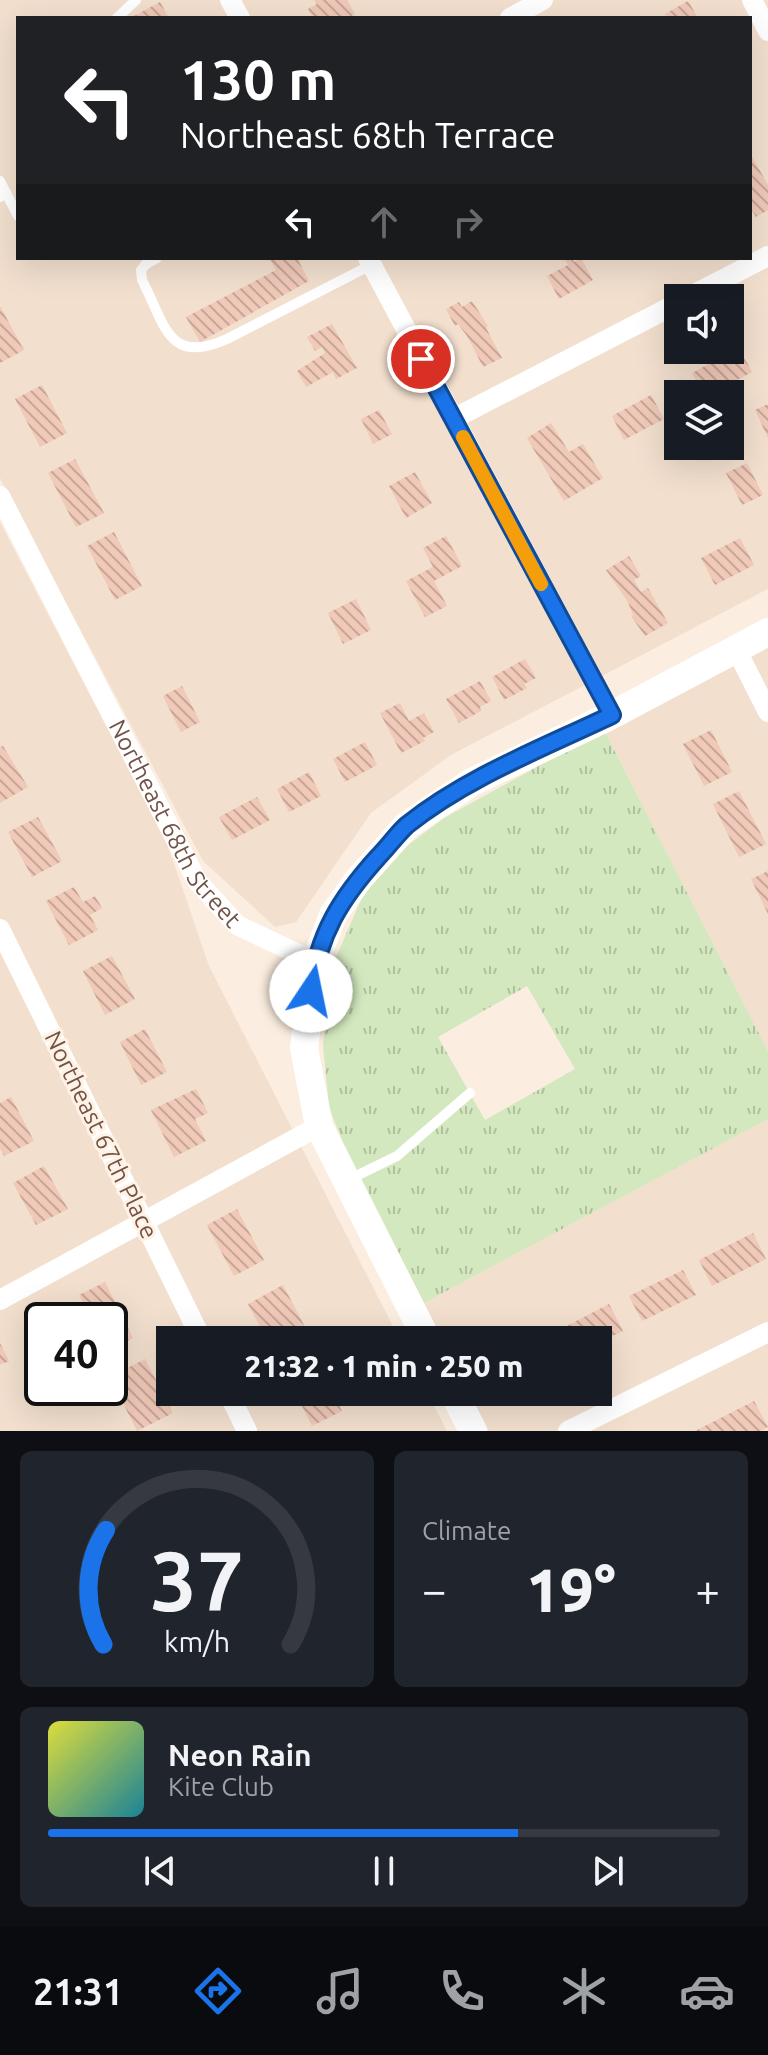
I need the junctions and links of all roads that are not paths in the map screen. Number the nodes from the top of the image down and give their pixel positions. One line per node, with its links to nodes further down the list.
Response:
1 (136, 0): 4 (lane)
2 (543, 0): 5 (street)
3 (752, 0): 6 (street)
4 (119, 16)
5 (514, 16)
6 (768, 31)
7 (0, 181): 8 (lane)
8 (3, 195): 9 (lane)
9 (16, 213)
10 (768, 256): 13 (street)
11 (153, 260): 12 (lane)
12 (369, 262): 15 (street)
13 (714, 284)
14 (664, 310): 15 (street)
15 (453, 419): 20 (street)
16 (0, 496): 22 (street, Northeast 68th Street)
17 (768, 632): 18 (street)
18 (736, 649): 19 (street); 20 (street)
19 (768, 712)
20 (612, 715): 22 (street)
21 (0, 929): 26 (street, Northeast 67th Place)
22 (315, 962): 24 (street)
23 (470, 1093): 25 (lane)
24 (319, 1126): 25 (street); 26 (street)
25 (346, 1181): 29 (street)
26 (144, 1222): 27 (street); 28 (street, Northeast 67th Place)
27 (0, 1300)
28 (195, 1326)
29 (420, 1326)
30 (768, 1332): 35 (street)
31 (235, 1406): 33 (street)
32 (460, 1406): 34 (street)
33 (247, 1431)
34 (473, 1431)
35 (568, 1431)

